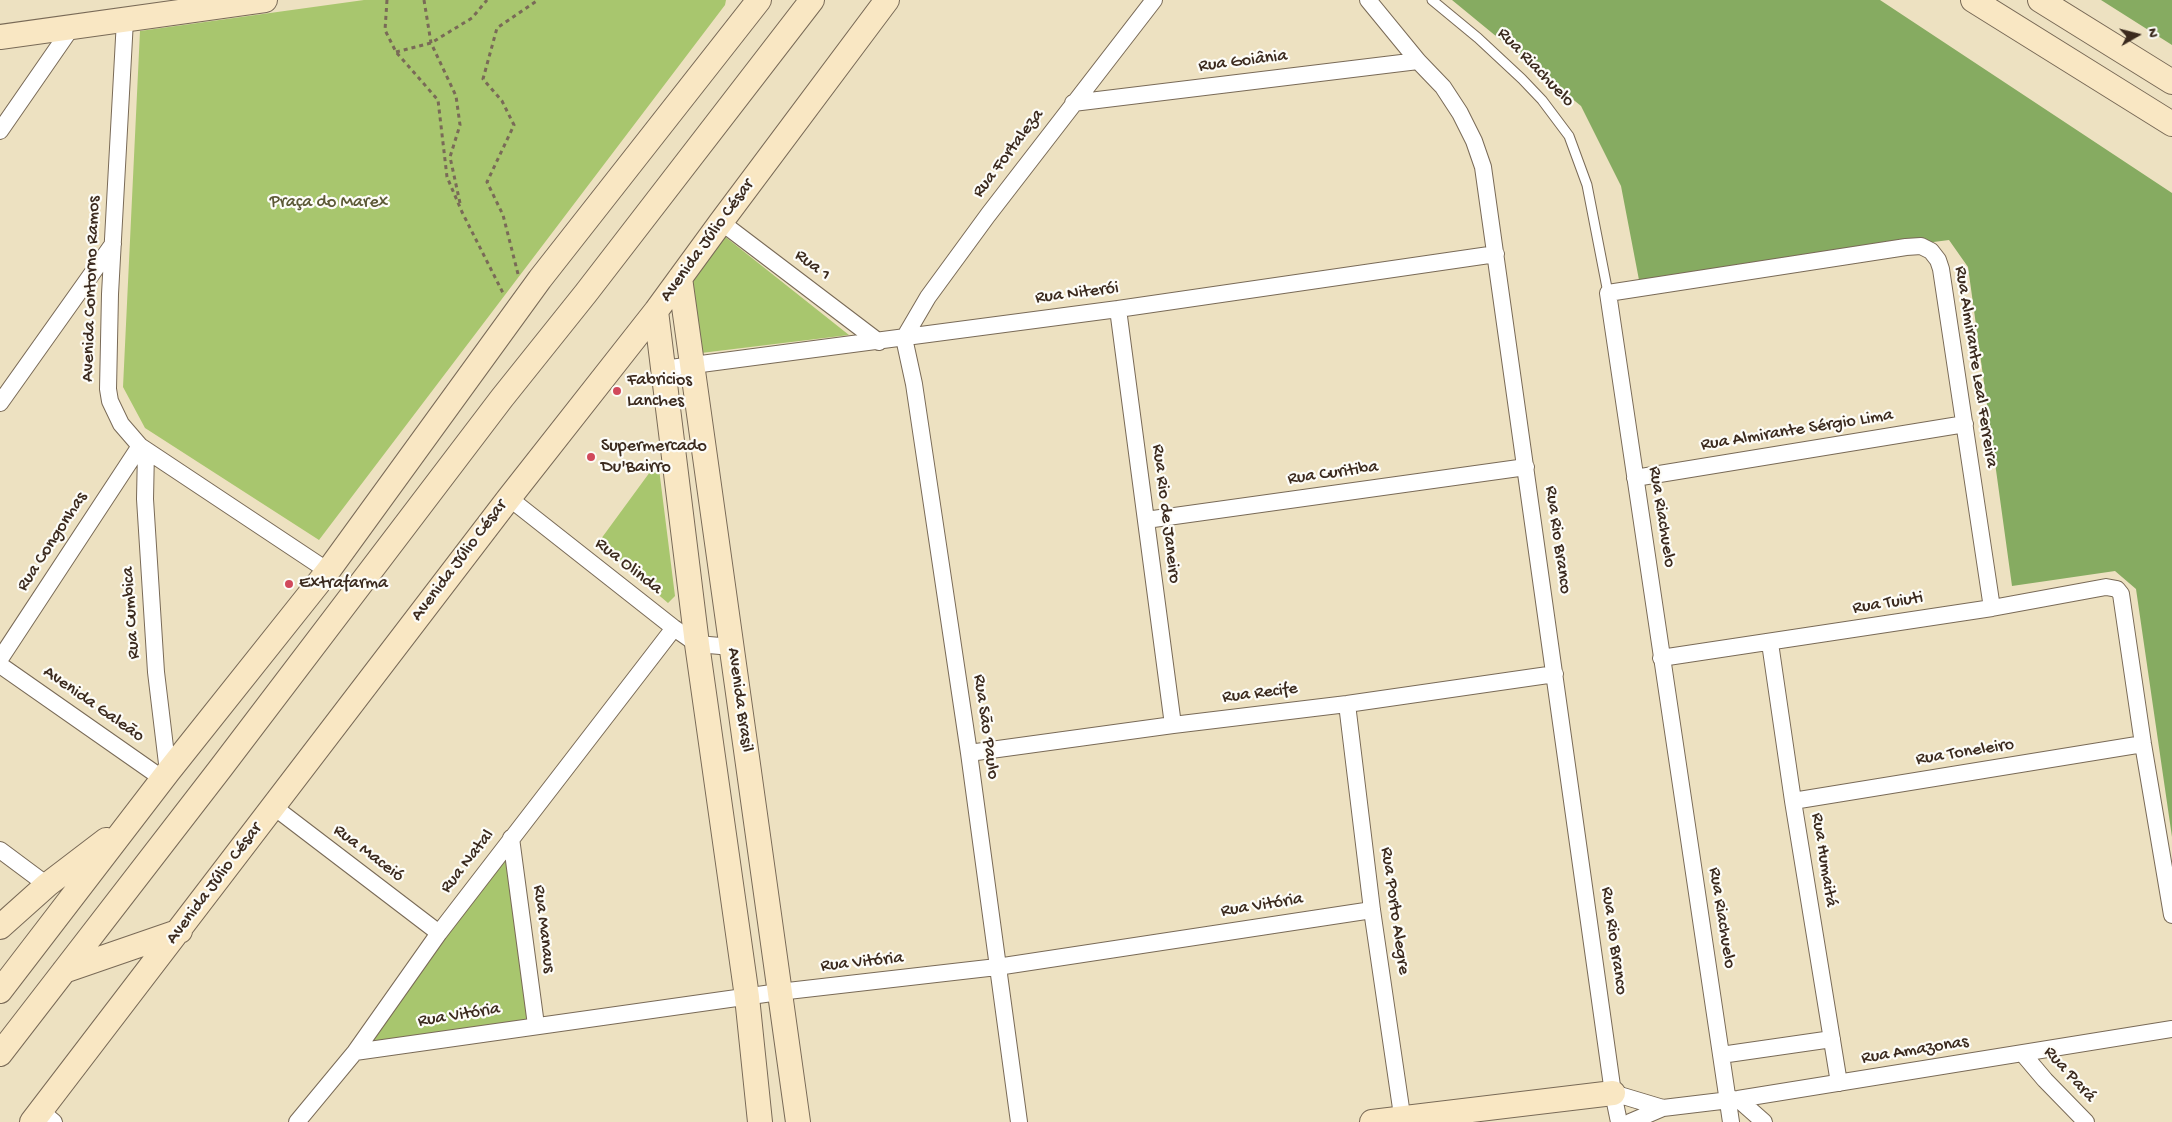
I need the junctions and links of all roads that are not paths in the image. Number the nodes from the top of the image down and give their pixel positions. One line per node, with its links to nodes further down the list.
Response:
1 (265, 0): 11 (street)
2 (741, 0): 14 (street)
3 (759, 0): 14 (street)
4 (812, 0): 66 (street)
5 (887, 0): 21 (street, Avenida Júlio César)
6 (1154, 0): 18 (street, Rua Fortaleza)
7 (1368, 0): 16 (street, Rua Rio Branco)
8 (1432, 0): 25 (lane, Rua Riachuelo)
9 (1973, 0): 19 (street)
10 (2040, 0): 17 (street)
11 (230, 2): 12 (street)
12 (125, 20): 13 (street); 22 (street, Avenida Contorno Ramos)
13 (72, 27): 15 (street); 20 (street)
14 (736, 31): 39 (street)
15 (0, 37)
16 (1418, 61): 18 (street, Rua Goiânia); 23 (street, Rua Rio Branco)
17 (2172, 82)
18 (1073, 103): 28 (street, Rua Fortaleza)
19 (2172, 124)
20 (0, 131)
21 (721, 222): 24 (street, Avenida Júlio César); 29 (street, Rua 1)
22 (114, 243): 32 (street); 34 (street, Avenida Contorno Ramos)
23 (1496, 254): 26 (street, Rua Niterói); 35 (street, Rua Rio Branco)
24 (680, 278): 27 (street, Avenida Júlio César); 30 (street, Avenida Brasil)
25 (1608, 293): 33 (street, Rua Almirante Leal Ferreira); 36 (street, Rua Riachuelo)
26 (1118, 309): 28 (street, Rua Niterói); 38 (street, Rua Rio de Janeiro)
27 (656, 311): 31 (street, Avenida Brasil); 37 (street, Avenida Júlio César)
28 (904, 338): 29 (street, Rua Niterói); 52 (street, Rua São Paulo)
29 (879, 342): 30 (street, Rua Niterói)
30 (694, 365): 31 (street, Rua Niterói); 44 (street, Avenida Brasil)
31 (664, 369): 43 (street, Avenida Brasil)
32 (0, 403)
33 (1965, 424): 36 (street, Rua Almirante Sérgio Lima); 40 (street, Rua Almirante Leal Ferreira)
34 (143, 448): 39 (street, Avenida Contorno Ramos); 46 (street, Rua Congonhas); 53 (street, Rua Cumbica)
35 (1526, 467): 38 (street, Rua Curitiba); 48 (street, Rua Rio Branco)
36 (1635, 478): 45 (street, Rua Riachuelo)
37 (509, 498): 41 (street, Rua Olinda); 55 (street, Avenida Júlio César)
38 (1146, 520): 50 (street, Rua Rio de Janeiro)
39 (328, 571): 53 (street)
40 (1992, 608): 42 (street, Rua Tuiuti); 51 (street, Rua Tuiuti)
41 (674, 628): 43 (street, Rua Olinda); 57 (street, Rua Natal)
42 (1770, 643): 45 (street, Rua Tuiuti); 54 (street, Rua Humaitá)
43 (696, 644): 44 (street); 69 (street, Avenida Brasil)
44 (732, 647): 68 (street, Avenida Brasil)
45 (1662, 658): 76 (street, Rua Riachuelo)
46 (0, 659)
47 (0, 665): 53 (street, Avenida Galeão)
48 (1555, 674): 49 (street, Rua Recife); 78 (street, Rua Rio Branco)
49 (1348, 704): 50 (street, Rua Recife); 60 (street, Rua Porto Alegre)
50 (1173, 725): 52 (street, Rua Recife)
51 (2143, 744): 54 (street, Rua Toneleiro); 61 (street)
52 (969, 753): 65 (street, Rua São Paulo)
53 (165, 775): 56 (street)
54 (1793, 801): 72 (street, Rua Humaitá)
55 (274, 807): 63 (street, Avenida Júlio César); 64 (street, Rua Maceió)
56 (132, 821): 59 (street); 67 (street)
57 (512, 838): 64 (street, Rua Natal); 70 (street, Rua Manaus)
58 (0, 850): 59 (street)
59 (47, 885): 62 (street)
60 (1372, 910): 65 (street, Rua Vitória); 82 (street, Rua Porto Alegre)
61 (2172, 915)
62 (0, 927)
63 (180, 931): 66 (street); 81 (street, Avenida Júlio César)
64 (439, 933): 73 (street, Rua Natal)
65 (997, 968): 68 (street, Rua Vitória); 86 (street, Rua São Paulo)
66 (64, 972): 74 (street)
67 (0, 991)
68 (779, 992): 69 (street, Rua Vitória); 85 (street, Avenida Brasil)
69 (747, 997): 70 (street, Rua Vitória); 84 (street, Avenida Brasil)
70 (536, 1025): 73 (street, Rua Vitória)
71 (2172, 1029): 75 (street, Rua Amazonas)
72 (1832, 1039): 76 (street); 77 (street, Rua Humaitá)
73 (354, 1052): 83 (street, Rua Natal)
74 (0, 1054)
75 (2023, 1054): 77 (street, Rua Amazonas); 92 (street, Rua Pará)
76 (1721, 1055): 79 (street, Rua Riachuelo)
77 (1839, 1083): 79 (street, Rua Amazonas)
78 (1614, 1093): 80 (street, Rua Amazonas); 82 (street); 88 (street, Rua Rio Branco)
79 (1733, 1099): 80 (street, Rua Amazonas); 90 (street, Rua Riachuelo); 91 (street)
80 (1663, 1108): 89 (street, Rua Amazonas)
81 (42, 1118)
82 (1402, 1120): 87 (street)
83 (297, 1122)
84 (760, 1122)
85 (798, 1122)
86 (1019, 1122)
87 (1372, 1122)
88 (1619, 1122)
89 (1630, 1122)
90 (1731, 1122)
91 (1764, 1122)
92 (2086, 1122)

